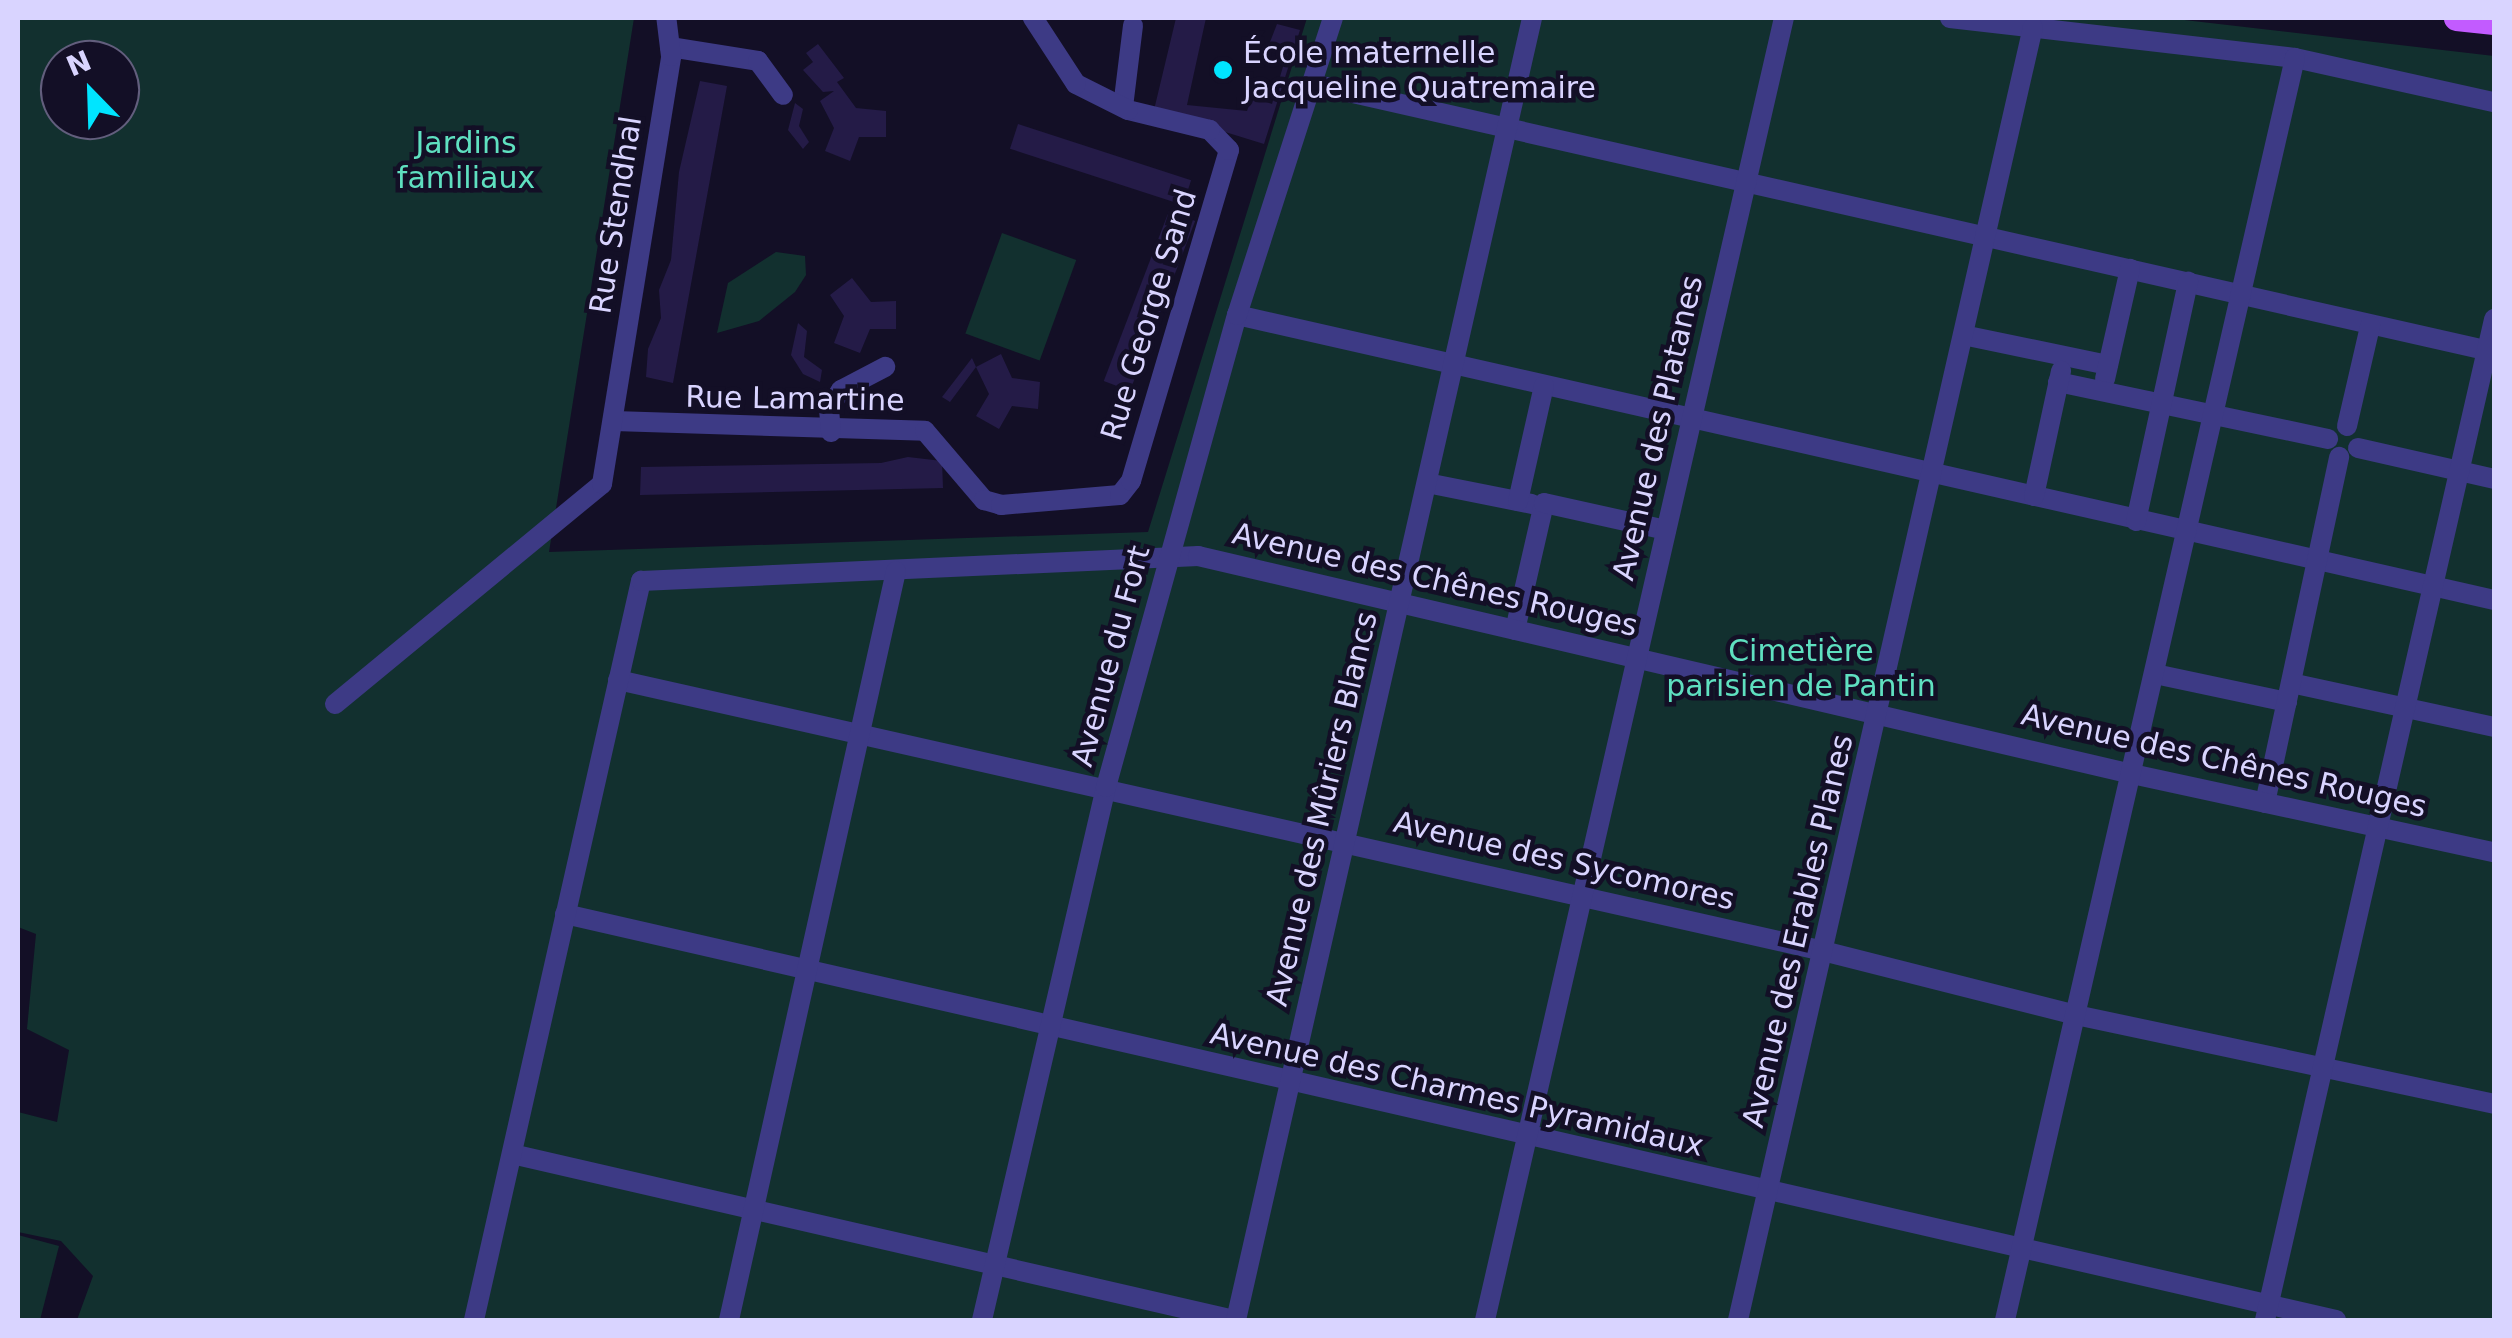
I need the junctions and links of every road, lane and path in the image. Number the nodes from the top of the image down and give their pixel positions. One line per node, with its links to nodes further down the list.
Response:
1 (666, 18): 11 (street, Rue Stendhal)
2 (1033, 18): 16 (street)
3 (1333, 18): 13 (street, Avenue du Fort)
4 (1532, 18): 17 (street, Avenue des Mûriers Blancs)
5 (1784, 18): 18 (street, Avenue des Platanes)
6 (1950, 18): 10 (street)
7 (2456, 18): 8 (main road)
8 (2494, 22)
9 (1133, 26): 16 (street)
10 (2033, 28): 12 (street); 19 (street, Avenue des Erables Planes)
11 (670, 47): 14 (street); 38 (street, Rue Stendhal)
12 (2295, 58): 15 (street); 22 (street)
13 (1313, 84): 17 (street); 23 (street, Avenue du Fort)
14 (783, 95)
15 (2494, 102)
16 (1123, 107): 45 (street, Rue George Sand)
17 (1507, 126): 18 (street); 30 (street, Avenue des Mûriers Blancs)
18 (1746, 181): 19 (street); 37 (street, Avenue des Platanes)
19 (1985, 236): 20 (street); 26 (street, Avenue des Erables Planes)
20 (2130, 269): 21 (street); 29 (street)
21 (2188, 282): 22 (street); 35 (street)
22 (2240, 294): 25 (street); 36 (street)
23 (1236, 315): 30 (street); 52 (street, Avenue du Fort)
24 (2494, 319): 27 (street)
25 (2370, 326): 27 (street); 40 (street)
26 (1962, 334): 28 (street); 42 (street, Avenue des Erables Planes)
27 (2491, 351): 41 (street)
28 (2064, 356): 29 (street); 32 (street)
29 (2108, 365): 34 (street)
30 (1456, 366): 33 (street); 44 (street, Avenue des Mûriers Blancs)
31 (885, 367): 39 (street)
32 (2058, 382): 34 (street); 46 (street)
33 (1544, 386): 37 (street); 47 (street)
34 (2102, 392): 35 (street)
35 (2162, 404): 36 (street); 49 (street)
36 (2214, 415): 40 (street); 51 (street)
37 (1691, 419): 42 (street); 50 (street, Avenue des Platanes)
38 (614, 422): 39 (street, Rue Lamartine); 63 (street, Rue Stendhal)
39 (831, 432): 45 (street, Rue Lamartine)
40 (2342, 448): 41 (street); 53 (street)
41 (2461, 471): 43 (street); 55 (street)
42 (1931, 472): 46 (street); 65 (street, Avenue des Erables Planes)
43 (2494, 479)
44 (1427, 483): 47 (street); 57 (street, Avenue des Mûriers Blancs)
45 (1120, 495)
46 (2034, 496): 49 (street)
47 (1518, 501): 48 (street)
48 (1544, 506): 50 (street); 58 (street)
49 (2136, 521): 51 (street)
50 (1666, 530): 59 (street, Avenue des Platanes)
51 (2186, 533): 53 (street); 60 (street)
52 (1170, 557): 54 (street, Avenue des Chênes Rouges); 57 (street, Avenue des Chênes Rouges); 69 (street, Avenue du Fort)
53 (2318, 561): 55 (street); 62 (street)
54 (896, 570): 61 (street, Avenue des Chênes Rouges); 67 (street)
55 (2437, 586): 56 (street); 64 (street)
56 (2494, 600)
57 (1399, 604): 58 (street, Avenue des Chênes Rouges); 72 (street, Avenue des Mûriers Blancs)
58 (1515, 630): 59 (street, Avenue des Chênes Rouges)
59 (1636, 658): 65 (street, Avenue des Chênes Rouges); 74 (street, Avenue des Platanes)
60 (2154, 674): 62 (street); 68 (street)
61 (618, 680): 67 (street, Avenue des Sycomores); 75 (street)
62 (2289, 693): 64 (street); 70 (street)
63 (335, 704)
64 (2410, 707): 66 (street); 71 (street)
65 (1879, 712): 68 (street, Avenue des Chênes Rouges); 76 (street, Avenue des Erables Planes)
66 (2494, 727)
67 (861, 732): 69 (street, Avenue des Sycomores); 77 (street)
68 (2132, 774): 70 (street, Avenue des Chênes Rouges); 78 (street)
69 (1106, 787): 72 (street, Avenue des Sycomores); 79 (street, Avenue du Fort)
70 (2265, 803): 71 (street, Avenue des Chênes Rouges)
71 (2382, 828): 73 (street, Avenue des Chênes Rouges); 80 (street)
72 (1348, 842): 74 (street, Avenue des Sycomores); 81 (street, Avenue des Mûriers Blancs)
73 (2494, 852)
74 (1582, 897): 76 (street, Avenue des Sycomores); 83 (street, Avenue des Platanes)
75 (566, 914): 77 (street, Avenue des Charmes Pyramidaux); 84 (street)
76 (1823, 951): 78 (street, Avenue des Sycomores); 85 (street, Avenue des Erables Planes)
77 (808, 972): 79 (street, Avenue des Charmes Pyramidaux); 86 (street)
78 (2076, 1015): 80 (street, Avenue des Sycomores); 87 (street)
79 (1051, 1024): 81 (street, Avenue des Charmes Pyramidaux); 88 (street, Avenue du Fort)
80 (2324, 1068): 82 (street, Avenue des Sycomores); 89 (street)
81 (1290, 1082): 83 (street, Avenue des Charmes Pyramidaux); 93 (street, Avenue des Mûriers Blancs)
82 (2494, 1104)
83 (1527, 1135): 85 (street, Avenue des Charmes Pyramidaux); 94 (street, Avenue des Platanes)
84 (512, 1154): 86 (street); 90 (street)
85 (1768, 1194): 87 (street, Avenue des Charmes Pyramidaux); 95 (street, Avenue des Erables Planes)
86 (752, 1209): 88 (street); 91 (street)
87 (2020, 1248): 89 (street, Avenue des Charmes Pyramidaux); 96 (street)
88 (994, 1266): 92 (street, Avenue du Fort); 93 (street)
89 (2267, 1313): 97 (street, Avenue des Charmes Pyramidaux)
90 (474, 1320)
91 (729, 1320)
92 (982, 1320)
93 (1235, 1320)
94 (1485, 1320)
95 (1738, 1320)
96 (2005, 1320)
97 (2336, 1320)

